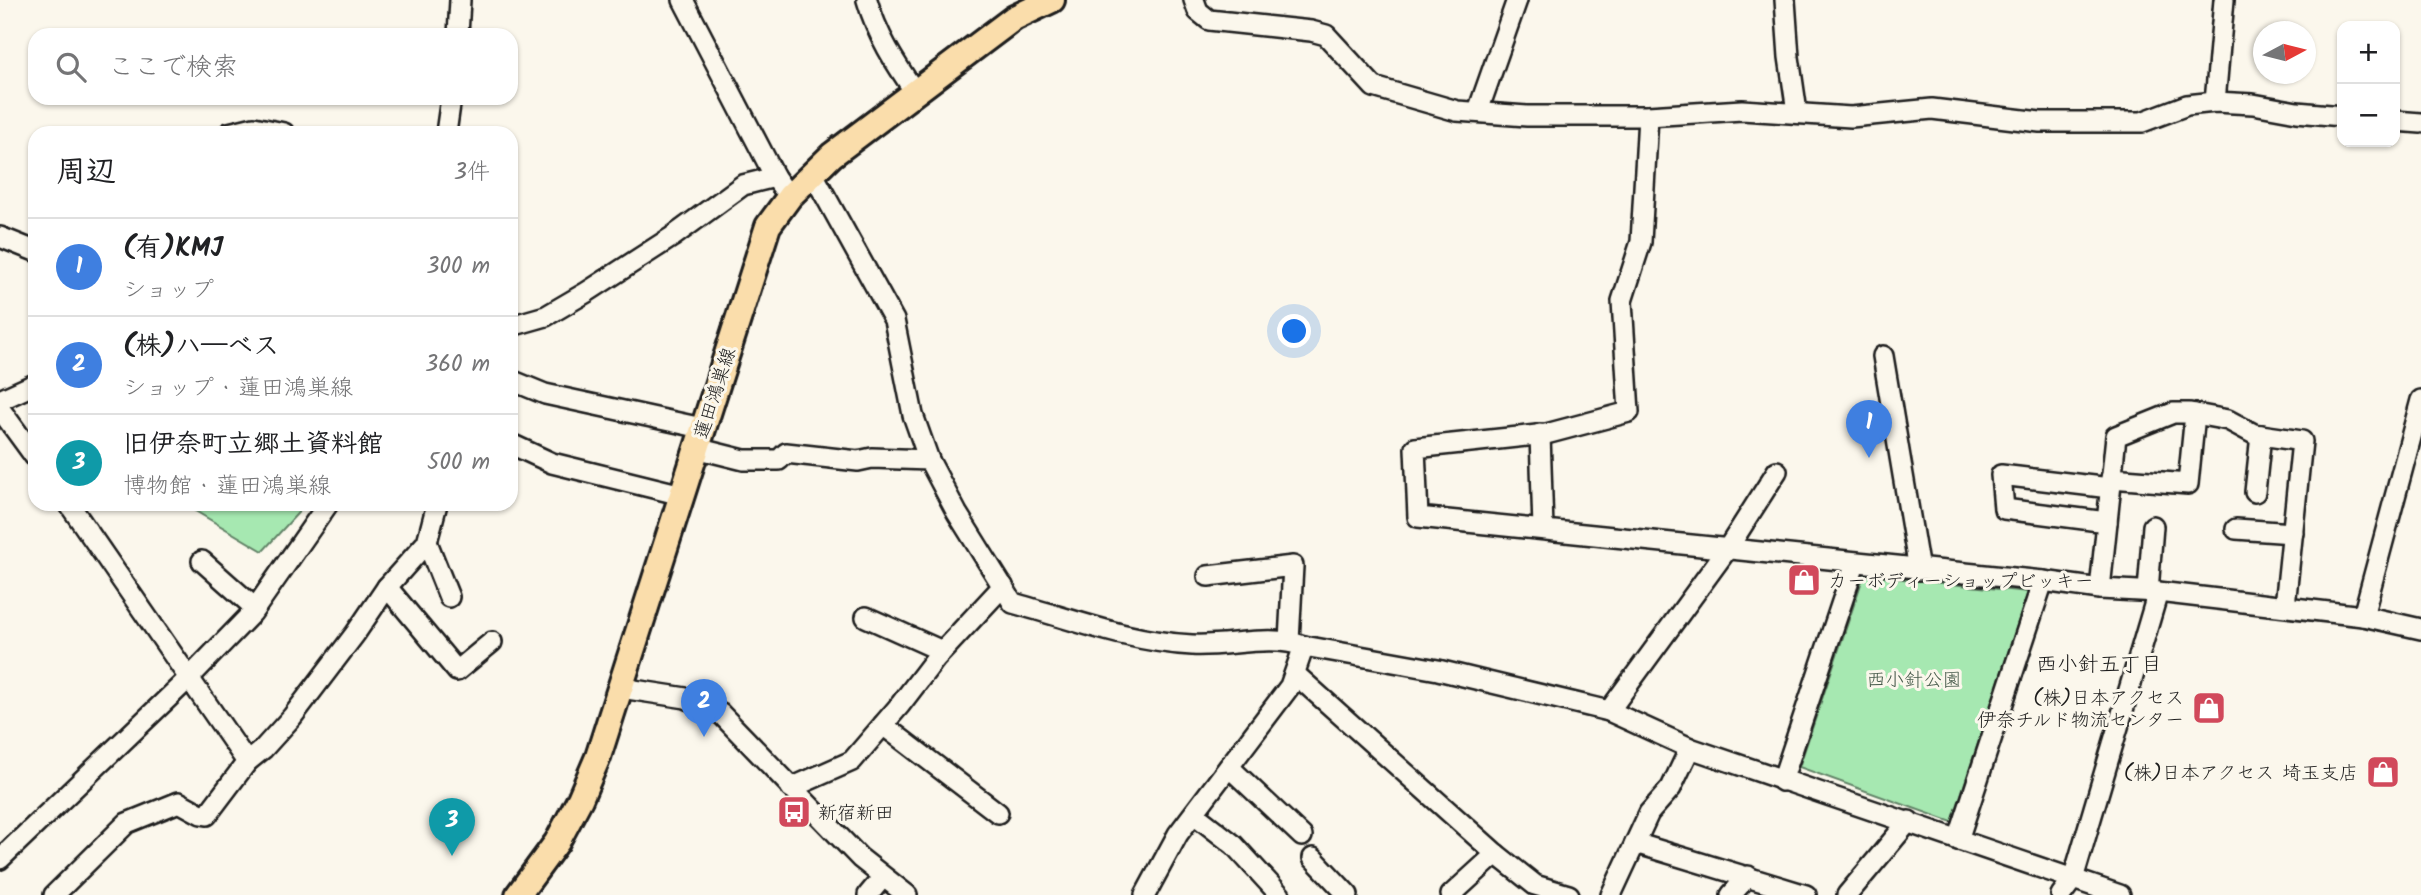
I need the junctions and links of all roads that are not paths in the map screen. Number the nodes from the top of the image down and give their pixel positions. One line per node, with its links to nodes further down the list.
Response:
1 (460, 0): 9 (street)
2 (683, 0): 21 (street)
3 (867, 0): 10 (street)
4 (1052, 0): 10 (main road, 蓮田鴻巣線)
5 (1194, 0): 13 (street)
6 (1517, 0): 13 (street)
7 (1785, 0): 14 (street)
8 (2224, 0): 11 (street)
9 (458, 28)
10 (915, 92): 20 (main road, 蓮田鴻巣線)
11 (2215, 102): 14 (street); 16 (street)
12 (450, 105): 19 (street)
13 (1478, 111): 15 (street)
14 (1797, 112): 15 (street)
15 (1647, 116): 32 (street)
16 (2337, 116)
17 (2420, 117): 18 (street)
18 (2400, 120)
19 (447, 126)
20 (812, 172): 21 (main road, 蓮田鴻巣線); 37 (street)
21 (782, 186): 24 (street); 34 (main road, 蓮田鴻巣線)
22 (0, 237): 23 (street)
23 (28, 248)
24 (518, 324)
25 (1883, 356): 54 (street)
26 (518, 383): 34 (street)
27 (28, 387): 28 (street)
28 (0, 400)
29 (2421, 400): 64 (street)
30 (0, 409): 35 (street)
31 (2195, 414): 33 (street); 39 (street); 39 (street)
32 (1540, 435): 48 (street); 48 (street)
33 (2261, 435): 40 (street); 49 (street)
34 (699, 438): 37 (street); 41 (main road, 蓮田鴻巣線)
35 (28, 447)
36 (518, 447): 41 (street)
37 (929, 460): 57 (street)
38 (1777, 471): 51 (street)
39 (2111, 483): 45 (street); 45 (street)
40 (2255, 492)
41 (682, 495): 72 (main road, 蓮田鴻巣線)
42 (74, 511): 71 (street)
43 (323, 511): 63 (street)
44 (435, 511): 50 (street)
45 (2107, 522): 59 (street)
46 (2153, 526): 60 (street)
47 (2236, 528): 49 (street)
48 (1543, 529): 51 (street)
49 (2292, 533): 62 (street)
50 (427, 542): 58 (street); 61 (street)
51 (1728, 548): 53 (street); 73 (street)
52 (202, 561): 63 (street)
53 (1855, 563): 54 (street); 78 (street)
54 (1919, 570): 56 (street)
55 (1208, 576): 68 (street)
56 (2043, 581): 59 (street); 84 (street)
57 (1003, 586): 68 (street); 69 (street)
58 (387, 587): 67 (street); 76 (street)
59 (2100, 589): 60 (street)
60 (2153, 592): 62 (street); 91 (street)
61 (449, 597)
62 (2285, 606): 64 (street)
63 (256, 608): 71 (street)
64 (2363, 616): 66 (street)
65 (866, 617): 69 (street)
66 (2421, 629)
67 (492, 642)
68 (1297, 643): 70 (street); 73 (street)
69 (942, 651): 74 (street)
70 (1294, 674): 77 (street); 86 (street)
71 (189, 678): 76 (street); 88 (street)
72 (621, 688): 79 (street); 93 (main road, 蓮田鴻巣線)
73 (1609, 710): 75 (street)
74 (883, 725): 79 (street); 80 (street)
75 (1690, 748): 78 (street); 85 (street)
76 (247, 762): 92 (street)
77 (1229, 767): 81 (street); 83 (street)
78 (1782, 781): 82 (street)
79 (791, 788): 90 (street)
80 (998, 813)
81 (1194, 814): 96 (street); 97 (street)
82 (1909, 821): 84 (street); 104 (street)
83 (1302, 836)
84 (1958, 840): 91 (street)
85 (1635, 843): 89 (street); 101 (street)
86 (1496, 854): 99 (street); 100 (street)
87 (1313, 858): 98 (street)
88 (0, 859)
89 (1748, 876): 102 (street); 103 (street)
90 (883, 877): 94 (street); 95 (street)
91 (2073, 879): 105 (street); 106 (street)
92 (54, 895)
93 (518, 895)
94 (868, 895)
95 (907, 895)
96 (1145, 895)
97 (1280, 895)
98 (1348, 895)
99 (1451, 895)
100 (1569, 895)
101 (1611, 895)
102 (1731, 895)
103 (1807, 895)
104 (1847, 895)
105 (2061, 895)
106 (2120, 895)

